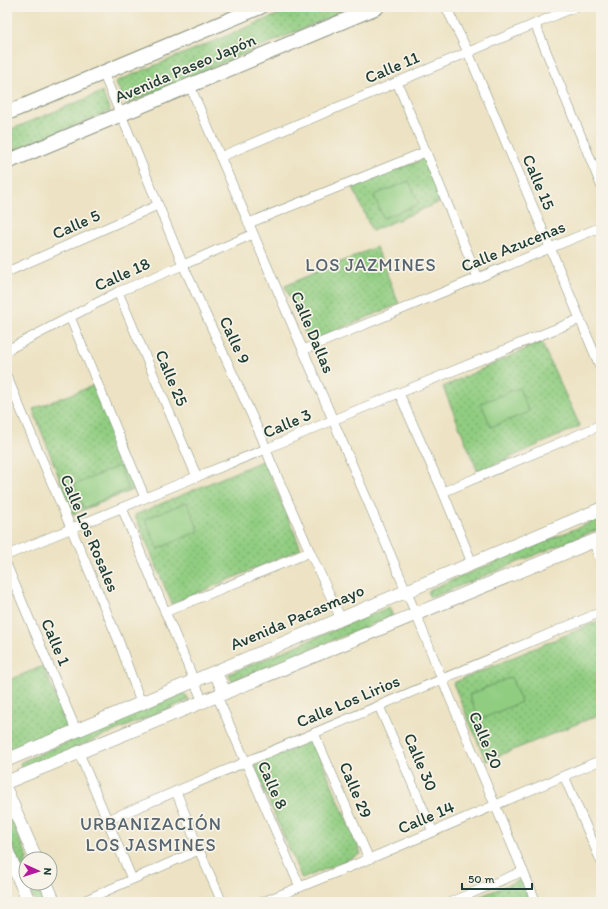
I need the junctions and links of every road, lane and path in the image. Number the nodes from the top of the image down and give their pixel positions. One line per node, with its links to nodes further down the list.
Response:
1 (260, 7): 7 (main road, Avenida Paseo Japón)
2 (377, 7): 9 (main road, Avenida Paseo Japón)
3 (446, 7): 6 (street, Calle 15)
4 (575, 7): 5 (street, Calle 11)
5 (535, 24): 6 (street, Calle 11); 15 (street)
6 (468, 52): 8 (street, Calle 11); 20 (street, Calle 15)
7 (102, 73): 10 (main road, Avenida Paseo Japón); 11 (street, Calle 9)
8 (397, 82): 12 (street); 13 (street, Calle 11)
9 (190, 86): 11 (main road, Avenida Paseo Japón); 13 (street, Calle Dallas)
10 (7, 113)
11 (121, 115): 14 (main road, Avenida Paseo Japón); 16 (street, Calle 9)
12 (425, 152): 17 (street); 23 (street)
13 (220, 157): 17 (street, Calle Dallas)
14 (7, 162)
15 (601, 185)
16 (158, 205): 21 (street, Calle 9); 22 (street, Calle 5)
17 (249, 223): 19 (street, Calle Dallas)
18 (601, 227): 20 (street, Calle Azucenas)
19 (253, 234): 21 (street, Calle 18); 28 (street, Calle Dallas)
20 (550, 248): 23 (street, Calle Azucenas); 26 (street, Calle 15)
21 (183, 265): 24 (street, Calle 18); 34 (street, Calle 9)
22 (7, 272)
23 (478, 278): 28 (street, Calle Azucenas)
24 (118, 292): 25 (street, Calle 18); 35 (street, Calle 25)
25 (70, 317): 27 (street, Calle 18); 37 (street)
26 (580, 319): 29 (street, Calle 15); 31 (street, Calle 3)
27 (7, 350)
28 (303, 350): 32 (street, Calle Dallas)
29 (601, 369)
30 (7, 377): 40 (street, Calle Los Rosales)
31 (399, 393): 32 (street, Calle 3); 36 (street)
32 (333, 420): 34 (street, Calle 3); 47 (street, Calle Dallas)
33 (601, 425): 36 (street)
34 (266, 449): 35 (street, Calle 3); 42 (street, Calle 9)
35 (197, 477): 37 (street, Calle 3)
36 (443, 492): 45 (street)
37 (145, 498): 38 (street, Calle 3)
38 (122, 508): 40 (street, Calle 3); 48 (street)
39 (601, 508): 45 (main road, Avenida Pacasmayo)
40 (71, 529): 43 (street, Calle 3); 57 (street, Calle Los Rosales)
41 (597, 539): 44 (street); 50 (main road)
42 (310, 552): 48 (street); 51 (street, Calle 9)
43 (7, 555)
44 (601, 562)
45 (472, 563): 47 (main road, Avenida Pacasmayo)
46 (7, 566): 59 (street, Calle 1)
47 (406, 591): 50 (street, Calle 20); 51 (main road, Avenida Pacasmayo)
48 (165, 612): 54 (street)
49 (601, 612): 53 (street, Calle Los Lirios)
50 (416, 614): 53 (street, Calle 20); 55 (main road)
51 (341, 618): 52 (main road, Avenida Pacasmayo)
52 (215, 672): 54 (main road, Avenida Pacasmayo); 55 (main road)
53 (442, 679): 58 (street, Calle Los Lirios); 69 (street, Calle 20)
54 (194, 681): 56 (street); 57 (main road, Avenida Pacasmayo)
55 (221, 694): 56 (main road); 64 (street, Calle 8)
56 (203, 702): 61 (main road)
57 (141, 703): 59 (main road, Avenida Pacasmayo)
58 (379, 706): 60 (street, Calle Los Lirios); 71 (street, Calle 30)
59 (76, 730): 62 (main road, Avenida Pacasmayo)
60 (314, 733): 64 (street, Calle Los Lirios); 76 (street, Calle 29)
61 (79, 753): 66 (main road); 70 (street)
62 (7, 760)
63 (601, 760): 65 (street, Calle 14)
64 (245, 762): 67 (street, Calle Los Lirios); 80 (street, Calle 8)
65 (564, 776): 69 (street, Calle 14); 72 (street)
66 (7, 782)
67 (176, 791): 70 (street, Calle Los Lirios); 73 (street)
68 (7, 792): 75 (main road)
69 (496, 805): 71 (street, Calle 14); 78 (street, Calle 20)
70 (108, 820): 79 (street)
71 (433, 832): 76 (street, Calle 14)
72 (597, 840): 77 (street)
73 (199, 850): 79 (street); 86 (street)
74 (7, 851): 83 (main road)
75 (33, 851)
76 (368, 859): 80 (street, Calle 14)
77 (601, 861)
78 (524, 871): 82 (street); 88 (street, Calle 20)
79 (132, 879): 85 (street)
80 (300, 887): 87 (street, Calle 14)
81 (49, 891): 84 (main road)
82 (456, 901)
83 (29, 902)
84 (54, 902)
85 (81, 902)
86 (222, 902)
87 (263, 902)
88 (536, 902)

